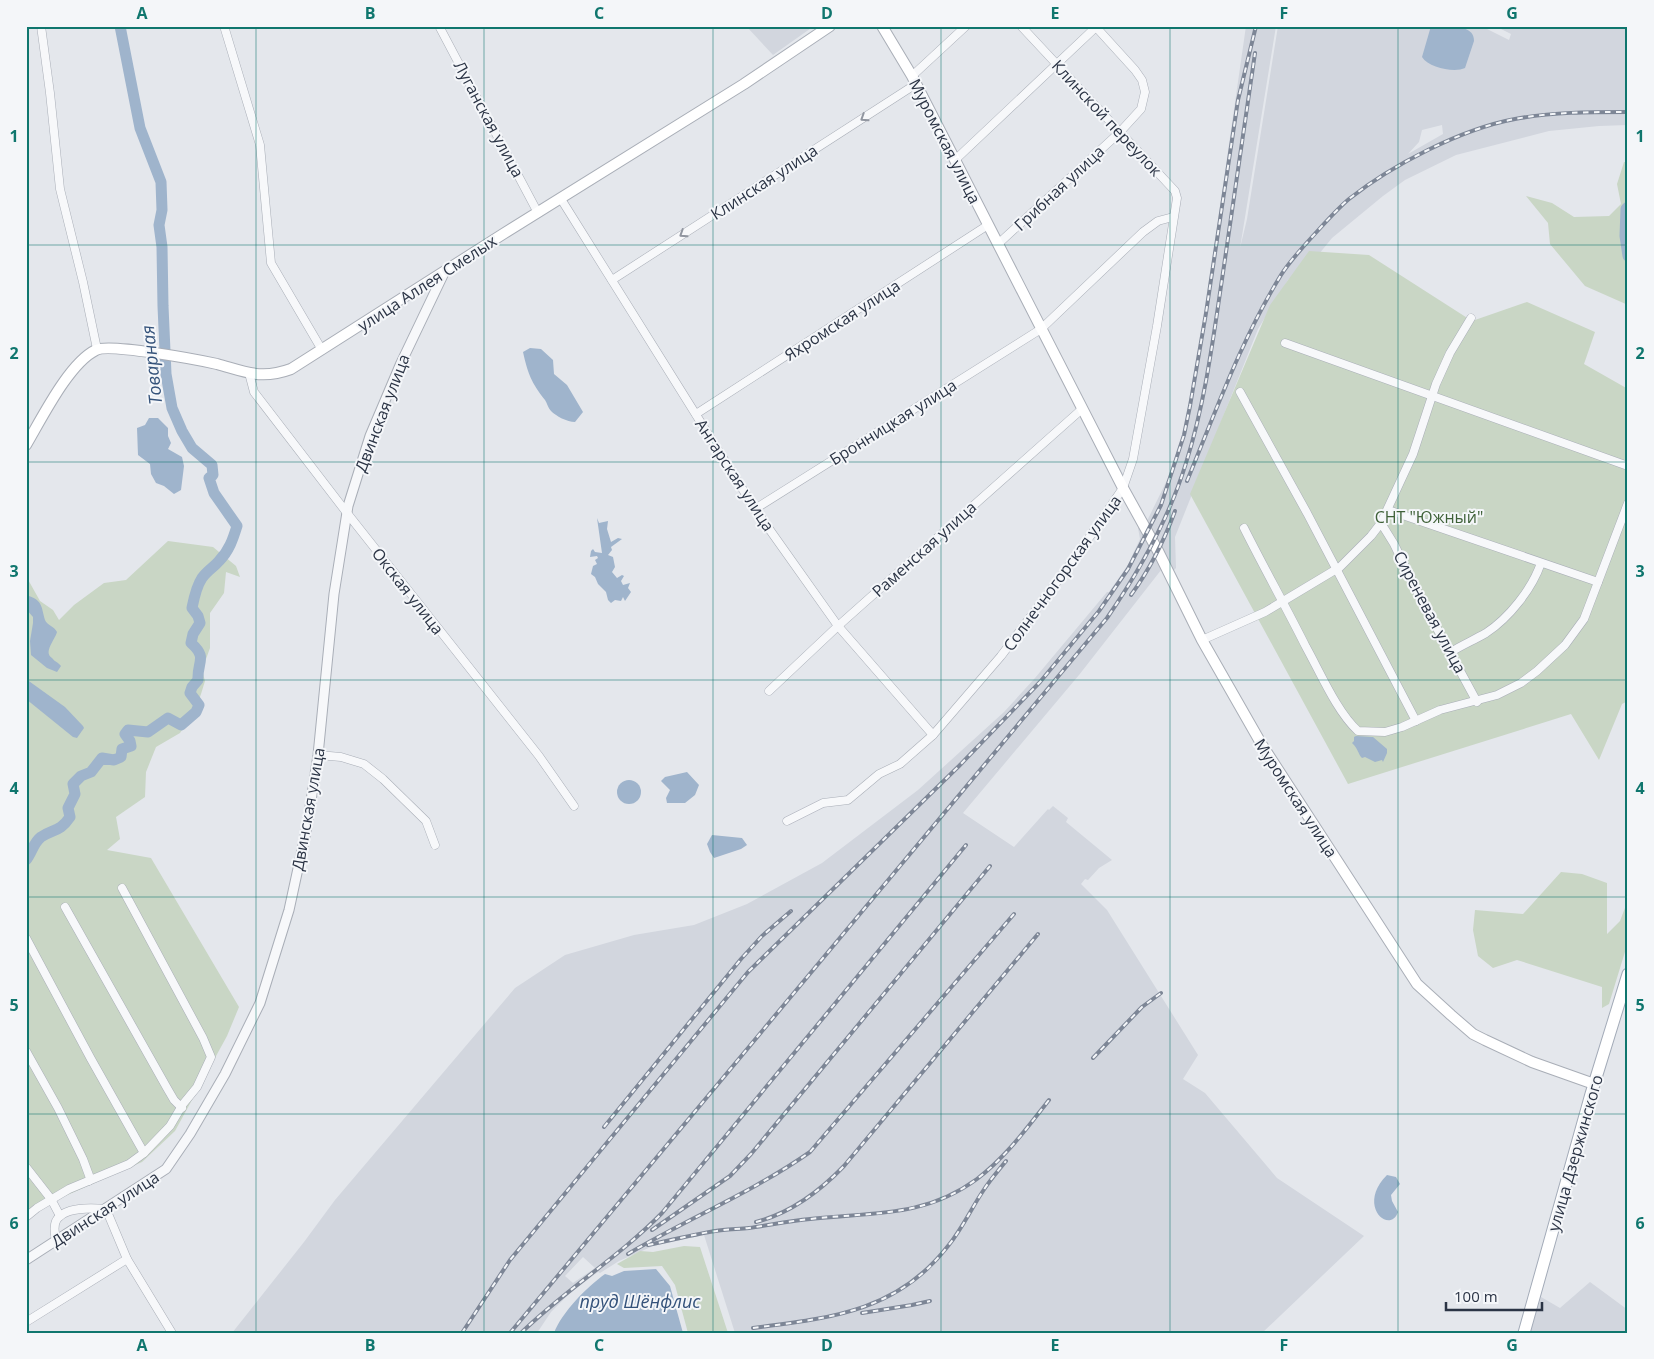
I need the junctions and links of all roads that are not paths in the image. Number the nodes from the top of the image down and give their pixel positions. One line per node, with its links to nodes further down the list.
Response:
1 (41, 26): 23 (street)
2 (224, 26): 24 (street)
3 (439, 26): 14 (street, Луганская улица)
4 (830, 26): 13 (main road, улица Аллея Смелых)
5 (882, 26): 10 (main road, Муромская улица)
6 (966, 26): 10 (street)
7 (1021, 26): 9 (street, Клинской переулок)
8 (1096, 27): 9 (street); 11 (street, Грибная улица)
9 (1056, 64): 11 (street, Клинской переулок); 12 (street)
10 (914, 80): 12 (main road, Муромская улица); 19 (street, Клинская улица, one-way to 19)
11 (1120, 132): 15 (street, Клинской переулок); 17 (street, Грибная улица)
12 (955, 160): 16 (main road, Муромская улица)
13 (561, 199): 14 (main road, улица Аллея Смелых); 19 (street, Ангарская улица)
14 (538, 213): 18 (main road, улица Аллея Смелых)
15 (1173, 217): 21 (street); 32 (street, Солнечногорская улица)
16 (988, 225): 17 (main road, Муромская улица); 29 (street, Яхромская улица)
17 (998, 244): 21 (main road, Муромская улица)
18 (444, 273): 24 (main road, улица Аллея Смелых); 36 (street, Двинская улица)
19 (612, 280): 29 (street, Ангарская улица)
20 (1471, 318): 27 (street)
21 (1041, 328): 28 (main road); 34 (street, Бронницкая улица)
22 (1285, 343): 27 (street)
23 (97, 349): 25 (main road, улица Аллея Смелых); 30 (main road)
24 (322, 350): 25 (main road, улица Аллея Смелых)
25 (249, 373): 36 (street, Окская улица)
26 (1240, 392): 40 (street)
27 (1432, 395): 31 (street); 35 (street)
28 (1082, 409): 32 (main road, Муромская улица); 43 (street, Раменская улица)
29 (696, 414): 34 (street, Ангарская улица)
30 (26, 444)
31 (1628, 466)
32 (1123, 488): 44 (main road, Муромская улица); 49 (street, Солнечногорская улица)
33 (1628, 503): 41 (street)
34 (755, 509): 43 (street, Ангарская улица)
35 (1388, 510): 37 (street); 39 (street)
36 (347, 513): 50 (street, Двинская улица); 51 (street, Окская улица)
37 (1381, 524): 40 (street); 45 (street, Сиреневая улица)
38 (1244, 528): 42 (street)
39 (1542, 563): 41 (street); 45 (street)
40 (1336, 569): 42 (street); 48 (street)
41 (1598, 582): 47 (street)
42 (1282, 602): 44 (street); 48 (street)
43 (838, 626): 46 (street, Раменская улица); 49 (street, Ангарская улица)
44 (1202, 640): 59 (main road, Муромская улица)
45 (1451, 652): 47 (street, Сиреневая улица)
46 (769, 691)
47 (1477, 702): 48 (street)
48 (1416, 721)
49 (933, 735): 52 (street, Солнечногорская улица)
50 (318, 755): 53 (street); 65 (street, Двинская улица)
51 (574, 806)
52 (786, 821)
53 (435, 844)
54 (122, 888): 60 (street)
55 (65, 906): 60 (street)
56 (26, 938): 61 (street)
57 (1628, 974): 59 (main road, улица Дзержинского)
58 (26, 1051): 63 (street)
59 (1594, 1084): 73 (main road, улица Дзержинского)
60 (182, 1108): 61 (street)
61 (144, 1153): 63 (street)
62 (26, 1167): 64 (street)
63 (89, 1181): 64 (street)
64 (51, 1199): 66 (street); 67 (street)
65 (106, 1209): 66 (street); 68 (street, Двинская улица); 69 (street)
66 (60, 1216): 68 (street)
67 (26, 1217)
68 (56, 1241): 70 (street, Двинская улица)
69 (127, 1259): 71 (street); 72 (street)
70 (26, 1260)
71 (26, 1322)
72 (172, 1333)
73 (1524, 1333)

